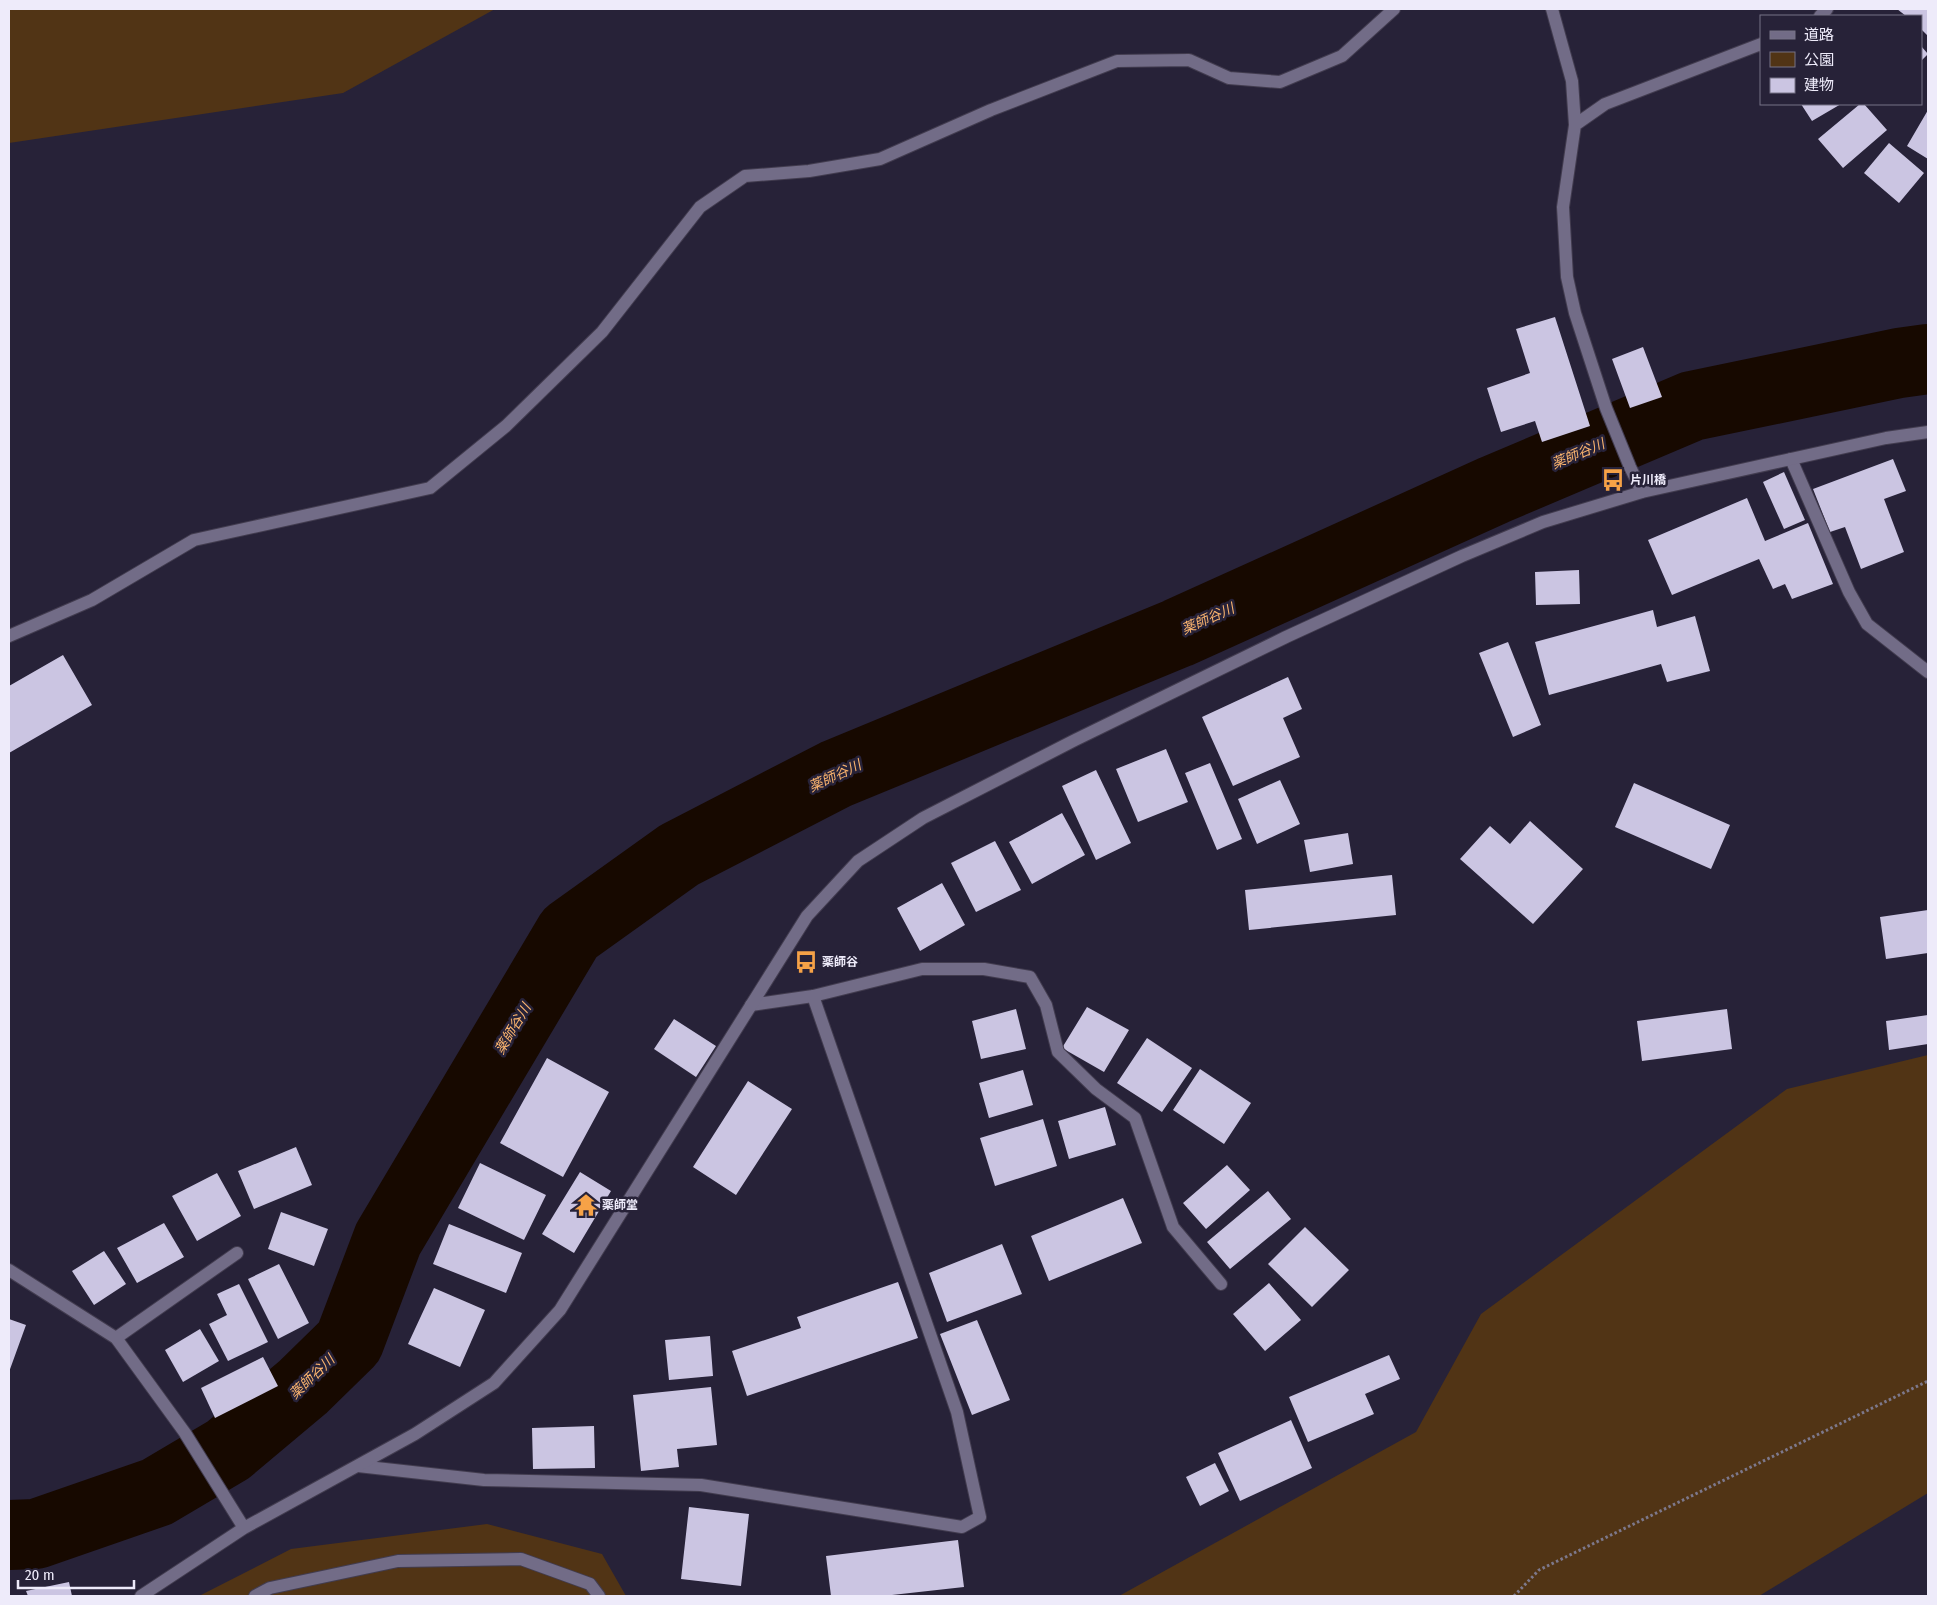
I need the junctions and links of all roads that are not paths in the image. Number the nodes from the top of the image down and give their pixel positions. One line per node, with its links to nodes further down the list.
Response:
1 (1394, 9): 8 (street)
2 (1552, 9): 4 (street)
3 (1760, 44): 4 (street)
4 (1575, 125): 7 (street)
5 (1928, 432): 6 (street)
6 (1791, 459): 7 (street); 9 (street)
7 (1642, 492): 11 (street)
8 (9, 636)
9 (1928, 672)
10 (812, 996): 11 (street); 14 (street); 16 (street)
11 (751, 1005): 16 (street)
12 (237, 1253): 15 (street)
13 (9, 1270): 15 (street)
14 (1221, 1284)
15 (116, 1338): 17 (street)
16 (358, 1466): 17 (street)
17 (244, 1528): 18 (street)
18 (141, 1596)
19 (256, 1596): 20 (street)
20 (599, 1596)

